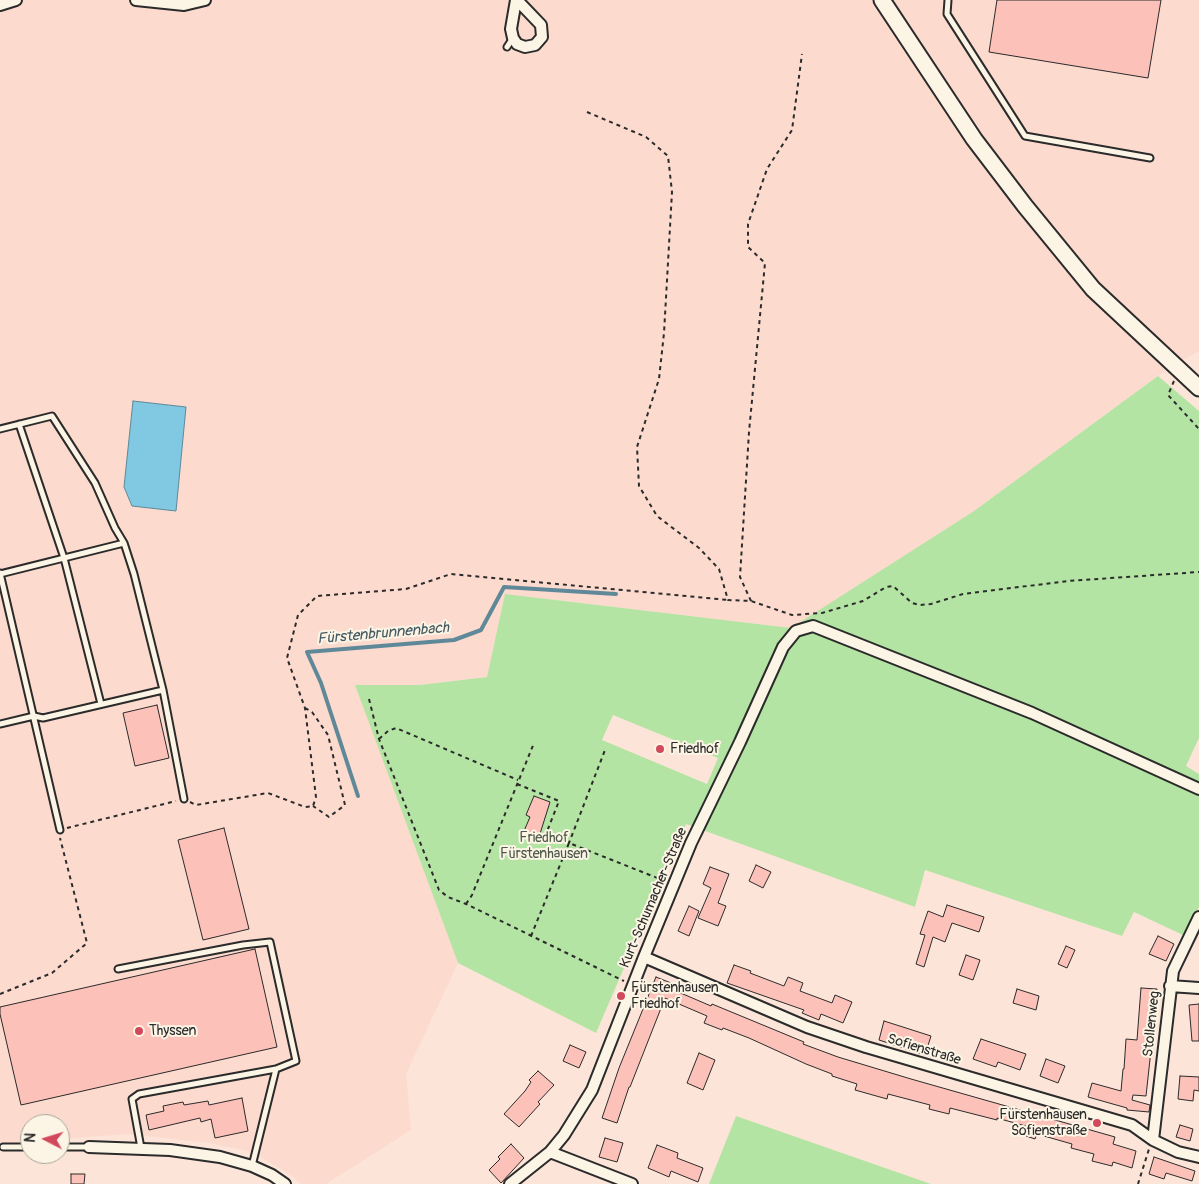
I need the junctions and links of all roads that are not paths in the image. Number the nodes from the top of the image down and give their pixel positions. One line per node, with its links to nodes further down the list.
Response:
1 (16, 0): 7 (street)
2 (136, 0): 3 (street)
3 (205, 0)
4 (516, 0): 4 (street)
5 (882, 0): 9 (main road)
6 (948, 0): 8 (lane)
7 (0, 4)
8 (1150, 158)
9 (1199, 388)
10 (19, 424): 11 (lane); 12 (lane); 13 (lane)
11 (0, 429)
12 (124, 543): 13 (lane); 15 (lane)
13 (64, 558): 14 (lane); 16 (lane)
14 (0, 574): 17 (lane)
15 (163, 690): 16 (lane); 20 (lane)
16 (101, 704): 17 (lane)
17 (34, 716): 18 (lane); 21 (lane)
18 (0, 724)
19 (1199, 789): 23 (street, Kurt-Schumacher-Straße)
20 (184, 799)
21 (60, 830)
22 (1199, 918): 25 (street, Stollenweg)
23 (644, 957): 28 (street, Sofienstraße); 34 (street, Kurt-Schumacher-Straße)
24 (118, 970): 27 (lane)
25 (1170, 986): 26 (street); 28 (street, Stollenweg)
26 (1199, 988)
27 (276, 1069): 33 (lane); 36 (lane)
28 (1151, 1144): 35 (street, Sofienstraße)
29 (3, 1147): 30 (lane)
30 (20, 1147)
31 (70, 1147): 32 (lane)
32 (90, 1147): 33 (street)
33 (141, 1148): 36 (street)
34 (550, 1152): 38 (street, Kurt-Schumacher-Straße); 39 (street)
35 (1199, 1157)
36 (252, 1166): 37 (street)
37 (285, 1184)
38 (510, 1184)
39 (632, 1184)

